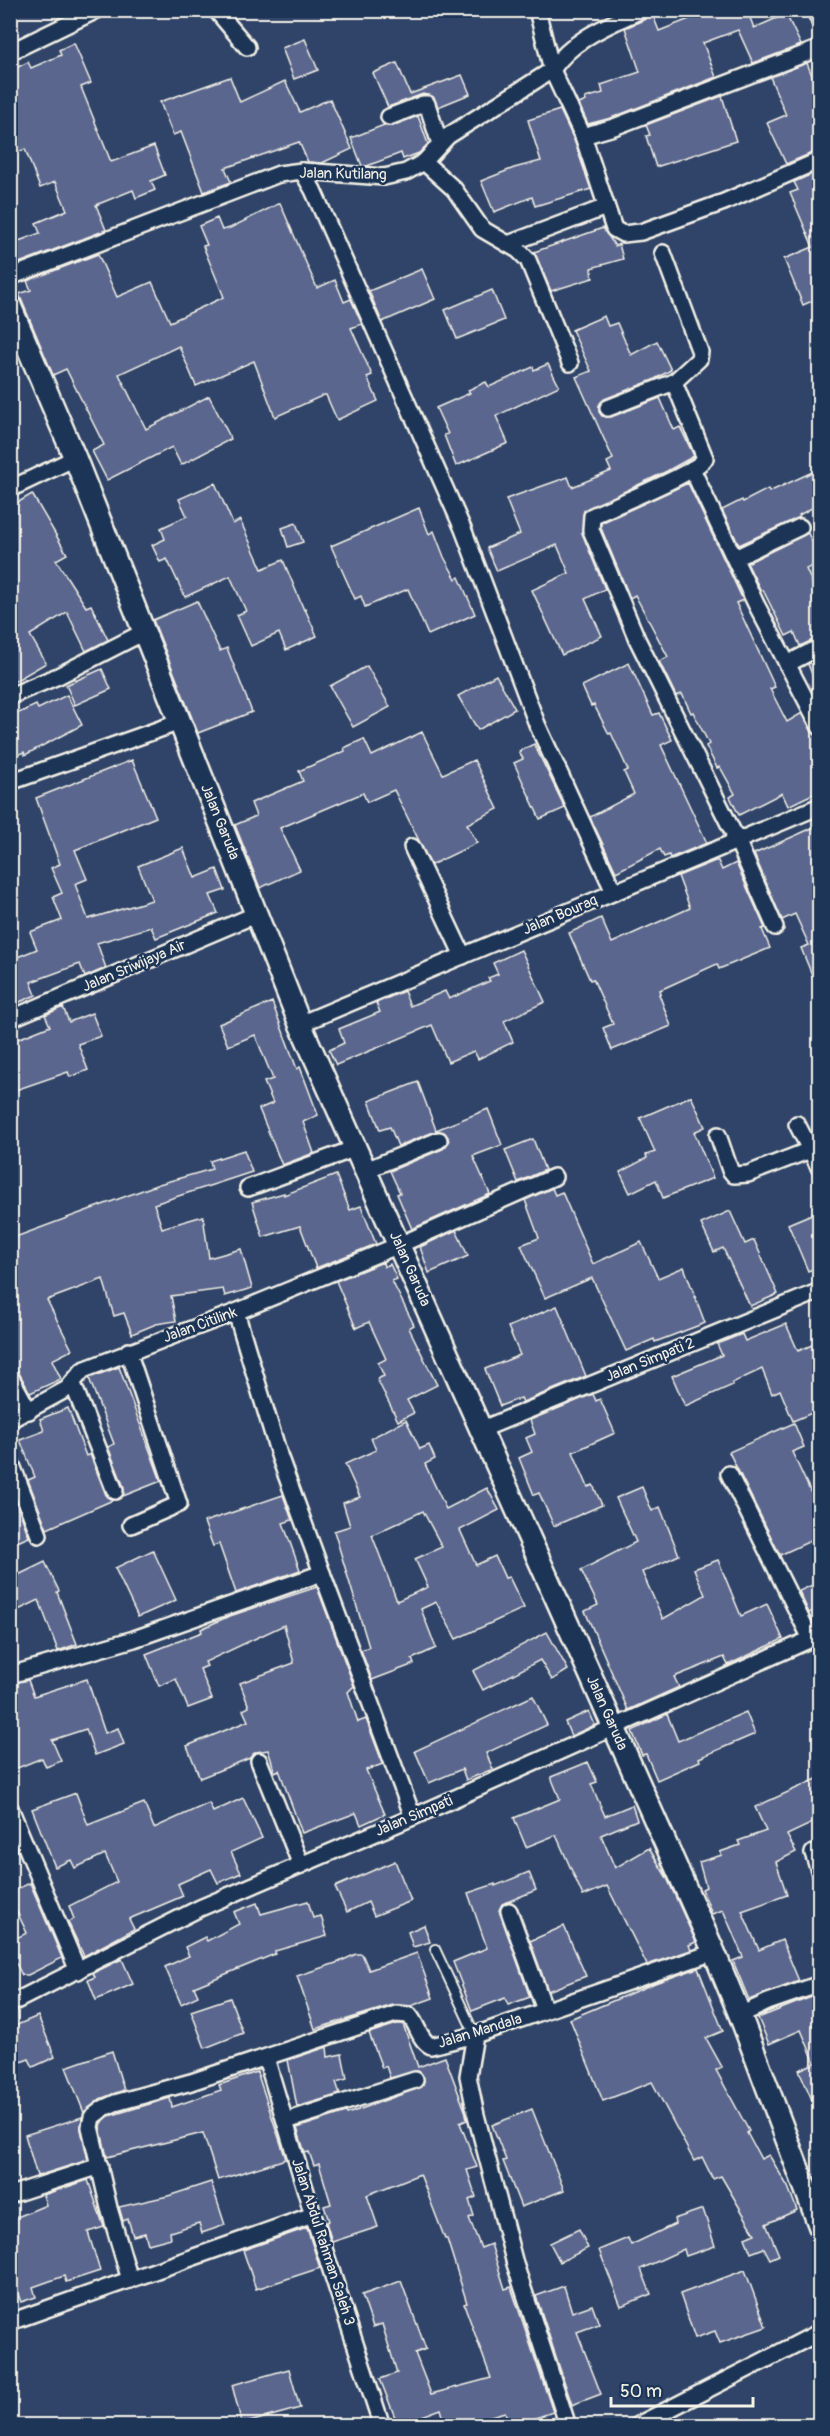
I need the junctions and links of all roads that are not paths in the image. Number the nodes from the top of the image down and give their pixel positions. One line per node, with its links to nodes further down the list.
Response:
1 (97, 10): 9 (street)
2 (216, 10): 7 (street)
3 (537, 10): 10 (street)
4 (641, 10): 10 (street, Jalan Kutilang)
5 (815, 10): 6 (street)
6 (819, 22)
7 (247, 47)
8 (819, 48): 12 (street)
9 (10, 52)
10 (552, 70): 12 (street); 13 (street, Jalan Kutilang)
11 (389, 117): 13 (street)
12 (583, 136): 17 (street)
13 (440, 144): 15 (street, Jalan Kutilang)
14 (819, 160): 17 (street)
15 (424, 162): 16 (street, Jalan Kutilang); 18 (street)
16 (302, 171): 20 (street, Jalan Kutilang); 40 (street)
17 (606, 207): 18 (street)
18 (508, 244): 22 (street)
19 (663, 253): 23 (street)
20 (10, 277)
21 (10, 306): 25 (street, Jalan Garuda)
22 (570, 363)
23 (674, 382): 24 (street); 26 (street)
24 (608, 408)
25 (75, 458): 27 (street); 30 (street, Jalan Garuda)
26 (692, 469): 29 (street); 38 (street)
27 (10, 489)
28 (800, 527): 29 (street)
29 (735, 558): 32 (street)
30 (144, 632): 33 (street); 34 (street, Jalan Garuda)
31 (819, 647): 32 (street)
32 (787, 664): 35 (street)
33 (10, 696)
34 (180, 722): 36 (street); 41 (street, Jalan Garuda)
35 (819, 727)
36 (10, 782)
37 (819, 806): 38 (street, Jalan Bouraq)
38 (737, 840): 40 (street, Jalan Bouraq); 42 (street)
39 (412, 847): 43 (street)
40 (614, 892): 43 (street, Jalan Bouraq)
41 (257, 914): 44 (street, Jalan Sriwijaya Air); 45 (street, Jalan Garuda)
42 (775, 927)
43 (463, 956): 45 (street, Jalan Bouraq)
44 (10, 1018)
45 (300, 1024): 49 (street, Jalan Garuda)
46 (797, 1124): 50 (street)
47 (718, 1135): 50 (street)
48 (439, 1140): 52 (street)
49 (356, 1148): 52 (street, Jalan Garuda); 54 (street)
50 (810, 1150): 51 (street)
51 (819, 1169)
52 (366, 1170): 55 (street, Jalan Garuda)
53 (554, 1177): 55 (street, Jalan Citilink)
54 (248, 1188)
55 (399, 1245): 57 (street, Jalan Citilink); 63 (street, Jalan Garuda)
56 (819, 1291): 63 (street, Jalan Simpati 2)
57 (236, 1312): 58 (street, Jalan Citilink); 70 (street)
58 (128, 1351): 60 (street, Jalan Citilink); 68 (street)
59 (10, 1376): 61 (street)
60 (73, 1384): 61 (street, Jalan Citilink); 67 (street)
61 (29, 1411): 62 (street, Jalan Citilink)
62 (10, 1420)
63 (480, 1430): 73 (street, Jalan Garuda)
64 (10, 1460): 66 (street)
65 (729, 1474): 71 (street)
66 (15, 1486): 69 (street)
67 (115, 1491)
68 (131, 1525)
69 (39, 1535)
70 (322, 1574): 72 (street); 76 (street)
71 (815, 1637): 73 (street, Jalan Simpati)
72 (10, 1675)
73 (613, 1728): 76 (street, Jalan Simpati); 82 (street, Jalan Garuda)
74 (259, 1761): 78 (street)
75 (10, 1808): 83 (street)
76 (413, 1817): 78 (street, Jalan Simpati)
77 (813, 1853): 79 (street)
78 (301, 1865): 83 (street, Jalan Simpati)
79 (819, 1873)
80 (509, 1911): 86 (street)
81 (435, 1949): 88 (lane)
82 (714, 1952): 86 (street, Jalan Mandala); 87 (street, Jalan Garuda)
83 (78, 1971): 85 (street, Jalan Simpati)
84 (819, 1984): 87 (street)
85 (10, 2004)
86 (545, 2010): 88 (street, Jalan Mandala)
87 (740, 2015): 95 (street, Jalan Garuda)
88 (475, 2035): 89 (street, Jalan Mandala); 100 (street)
89 (266, 2058): 91 (street, Jalan Abdul Rahman Saleh 3); 92 (street, Jalan Mandala)
90 (415, 2079): 91 (street)
91 (286, 2121): 94 (street, Jalan Abdul Rahman Saleh 3)
92 (100, 2166): 93 (street); 96 (street)
93 (10, 2194)
94 (313, 2215): 96 (street); 99 (street, Jalan Abdul Rahman Saleh 3)
95 (819, 2227)
96 (130, 2280): 97 (street)
97 (10, 2322)
98 (819, 2332): 101 (street)
99 (382, 2426)
100 (568, 2426)
101 (636, 2426)

